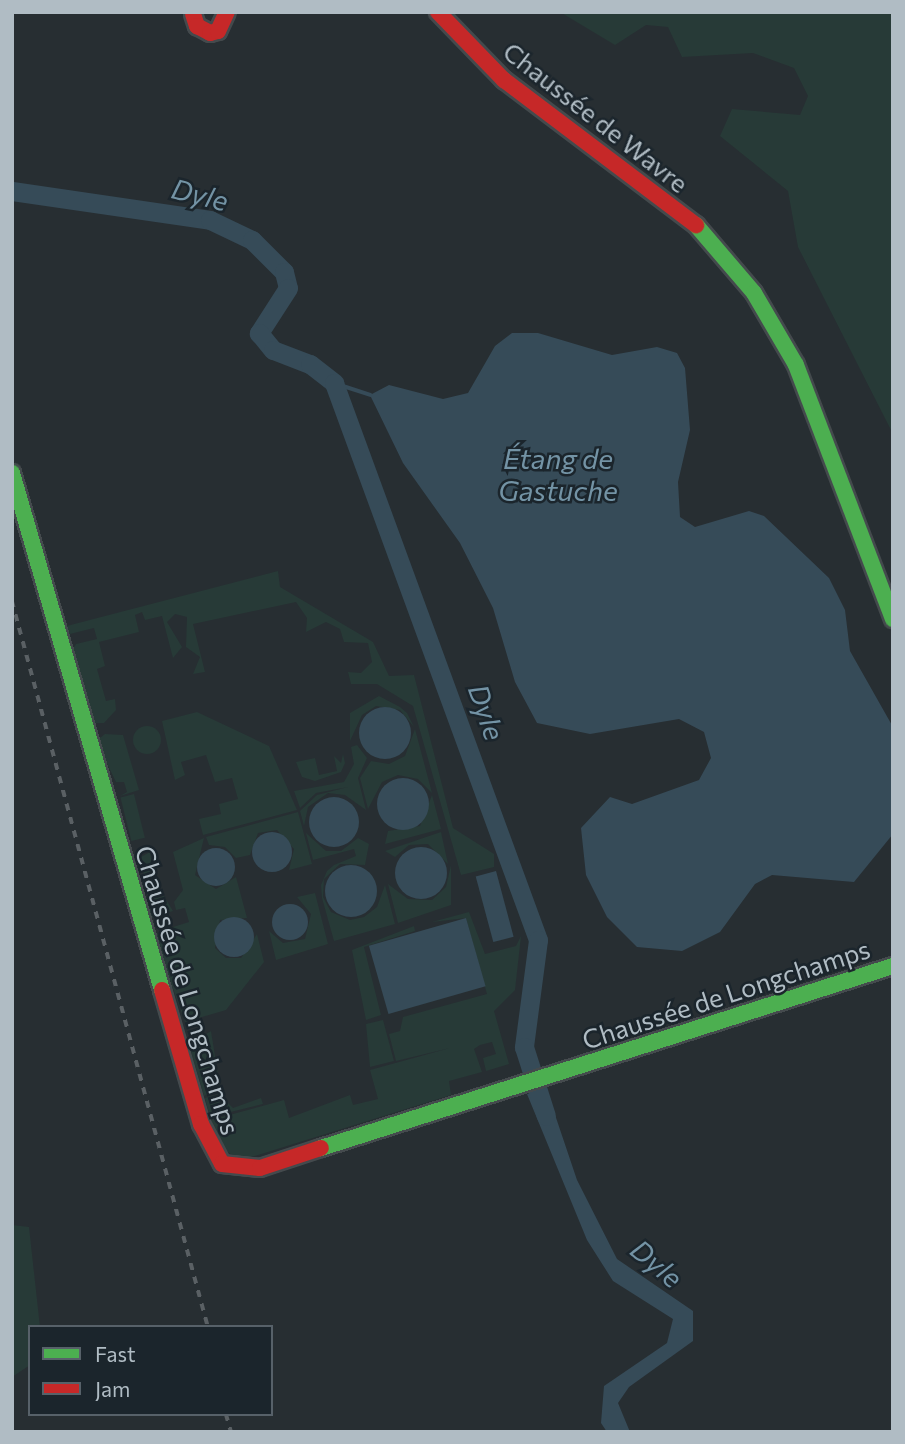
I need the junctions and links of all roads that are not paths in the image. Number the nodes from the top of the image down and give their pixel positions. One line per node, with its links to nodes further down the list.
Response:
1 (227, 12): 3 (street)
2 (438, 12): 5 (street, Chaussée de Wavre)
3 (192, 13)
4 (12, 473): 6 (street, Chaussée de Longchamps)
5 (893, 619)
6 (893, 966)

